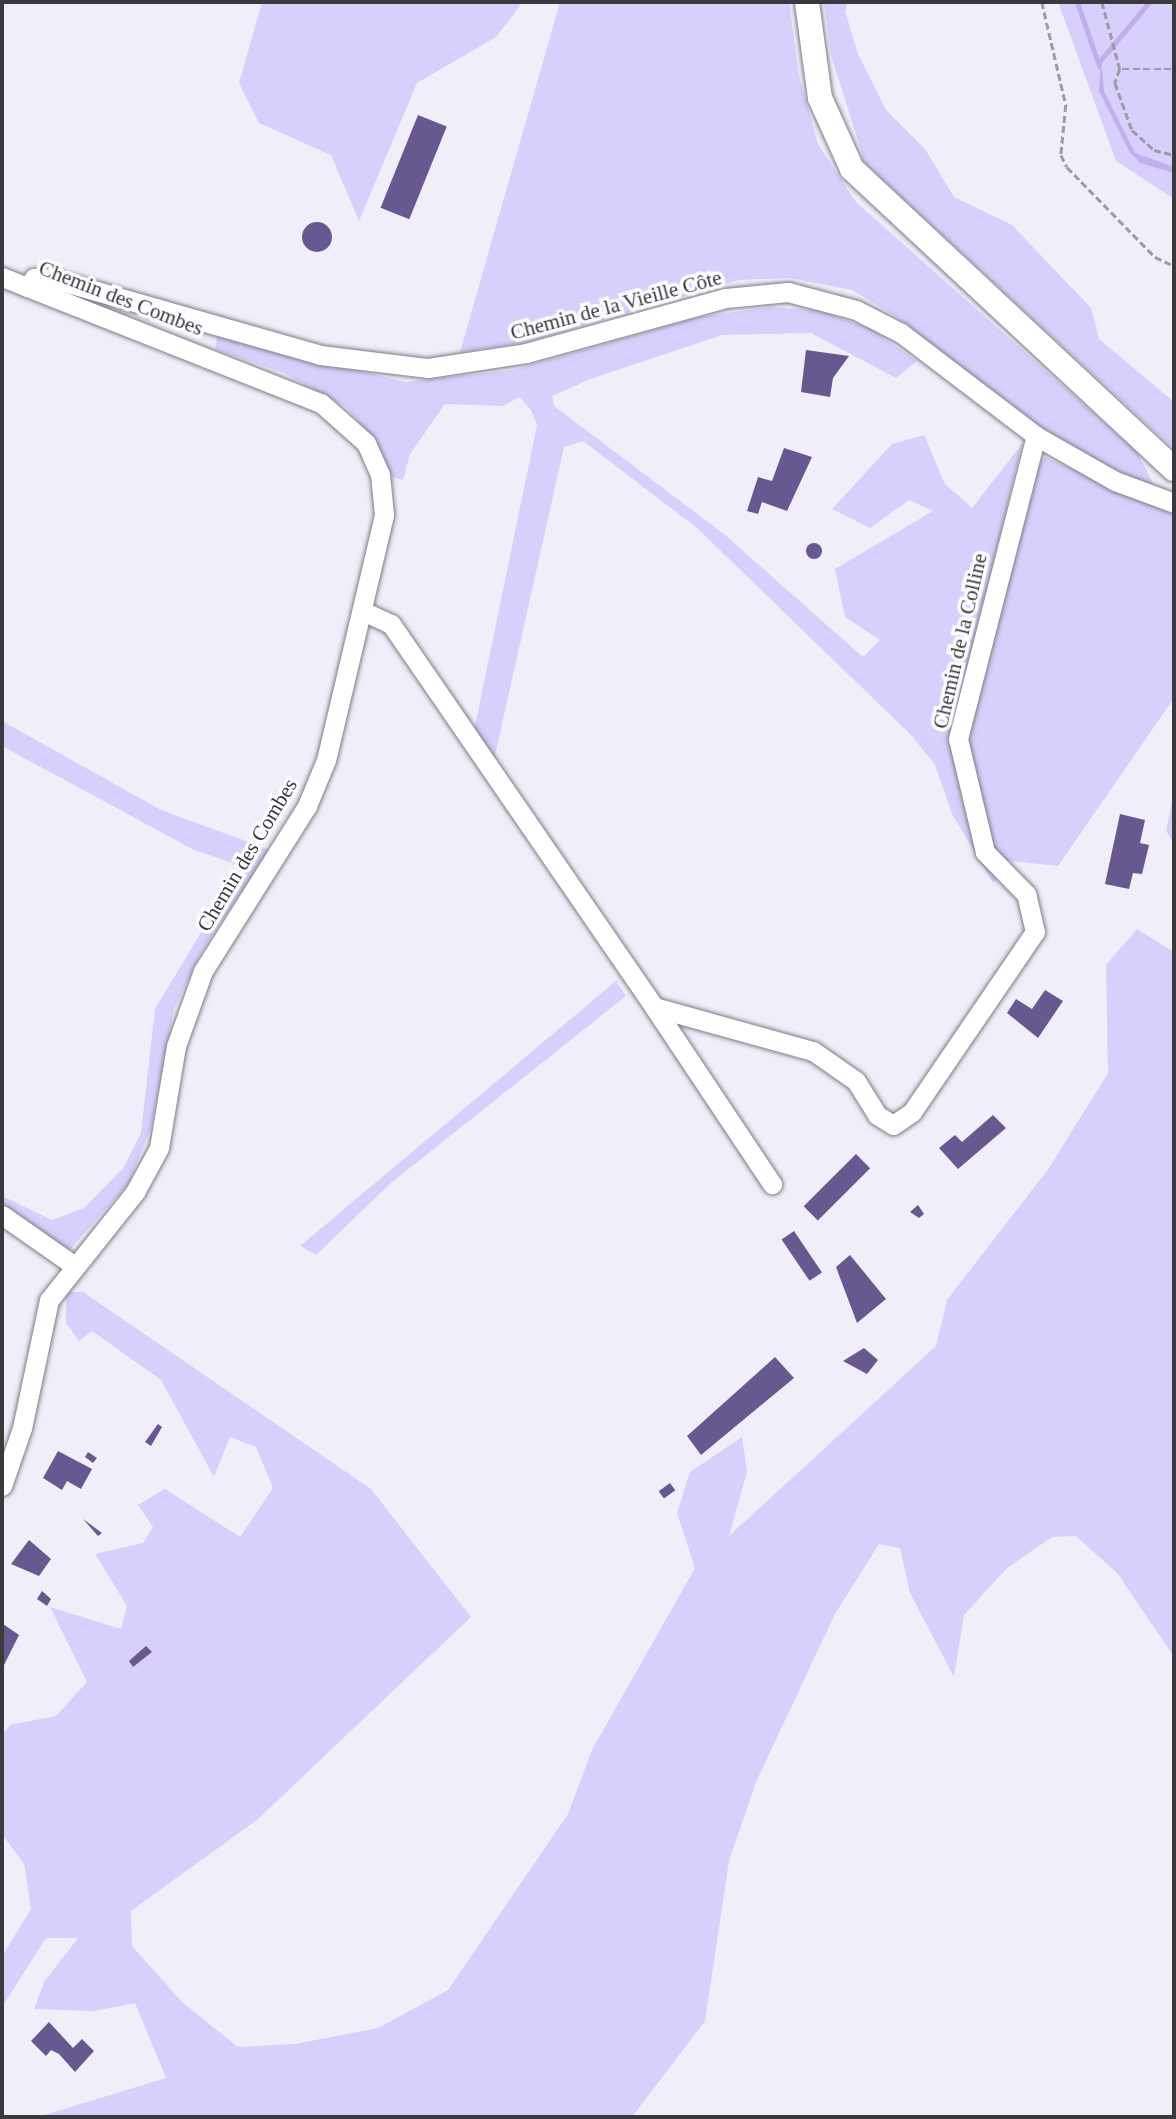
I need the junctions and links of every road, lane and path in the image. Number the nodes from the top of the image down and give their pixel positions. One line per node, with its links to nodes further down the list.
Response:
1 (807, 2): 11 (main road)
2 (1042, 2): 7 (path)
3 (1102, 2): 4 (path)
4 (1120, 69): 5 (path); 6 (path)
5 (1174, 69)
6 (1174, 155)
7 (1174, 266)
8 (2, 277): 9 (street, Chemin des Combes)
9 (27, 287): 10 (street, Chemin de la Vieille Côte); 13 (street, Chemin des Combes)
10 (1036, 436): 12 (street, Chemin de la Vieille Côte); 14 (street, Chemin de la Colline)
11 (1174, 469)
12 (1174, 503)
13 (365, 612): 14 (street); 17 (street, Chemin des Combes)
14 (654, 1007): 15 (street)
15 (772, 1184)
16 (2, 1215): 17 (street)
17 (72, 1264): 18 (street, Chemin des Combes)
18 (2, 1486)

